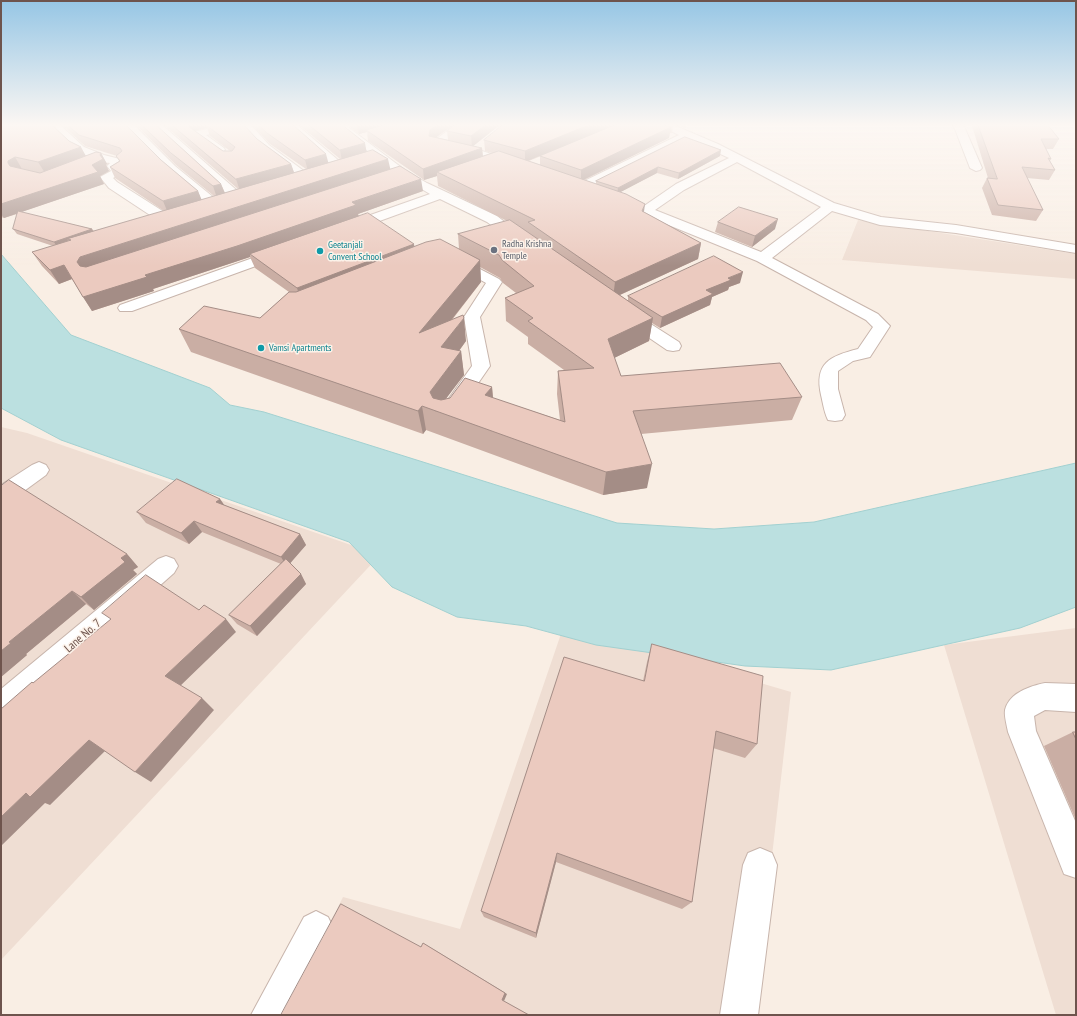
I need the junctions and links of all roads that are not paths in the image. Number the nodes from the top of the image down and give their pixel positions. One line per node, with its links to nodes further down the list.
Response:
1 (118, 171): 23 (street)
2 (175, 171): 18 (street)
3 (208, 171): 17 (street)
4 (298, 171): 10 (street)
5 (329, 171): 10 (street)
6 (614, 171): 14 (street)
7 (711, 171): 21 (street)
8 (763, 171): 19 (street)
9 (402, 173): 11 (street); 15 (street)
10 (306, 177): 12 (street)
11 (387, 178)
12 (292, 182)
13 (568, 182): 14 (street)
14 (582, 187): 21 (street)
15 (439, 188): 25 (street); 26 (street)
16 (251, 194): 17 (street)
17 (237, 197): 18 (street)
18 (214, 204): 20 (street)
19 (830, 206): 30 (street); 32 (street)
20 (200, 209)
21 (646, 210): 32 (street)
22 (181, 215): 23 (street)
23 (167, 220): 24 (street)
24 (152, 224)
25 (506, 228): 27 (street); 29 (street)
26 (336, 232)
27 (492, 233)
28 (291, 248): 34 (street)
29 (531, 249)
30 (1076, 249)
31 (449, 250): 37 (street)
32 (762, 258): 36 (street)
33 (619, 303): 35 (street)
34 (126, 308)
35 (673, 346)
36 (835, 415)
37 (445, 416)
38 (39, 470): 39 (street)
39 (1, 496)
40 (166, 566): 42 (street, Lane No. 7)
41 (1076, 698): 43 (street)
42 (1, 707)
43 (1076, 862)
44 (760, 865): 47 (street)
45 (316, 929): 46 (street)
46 (270, 1015)
47 (739, 1015)

